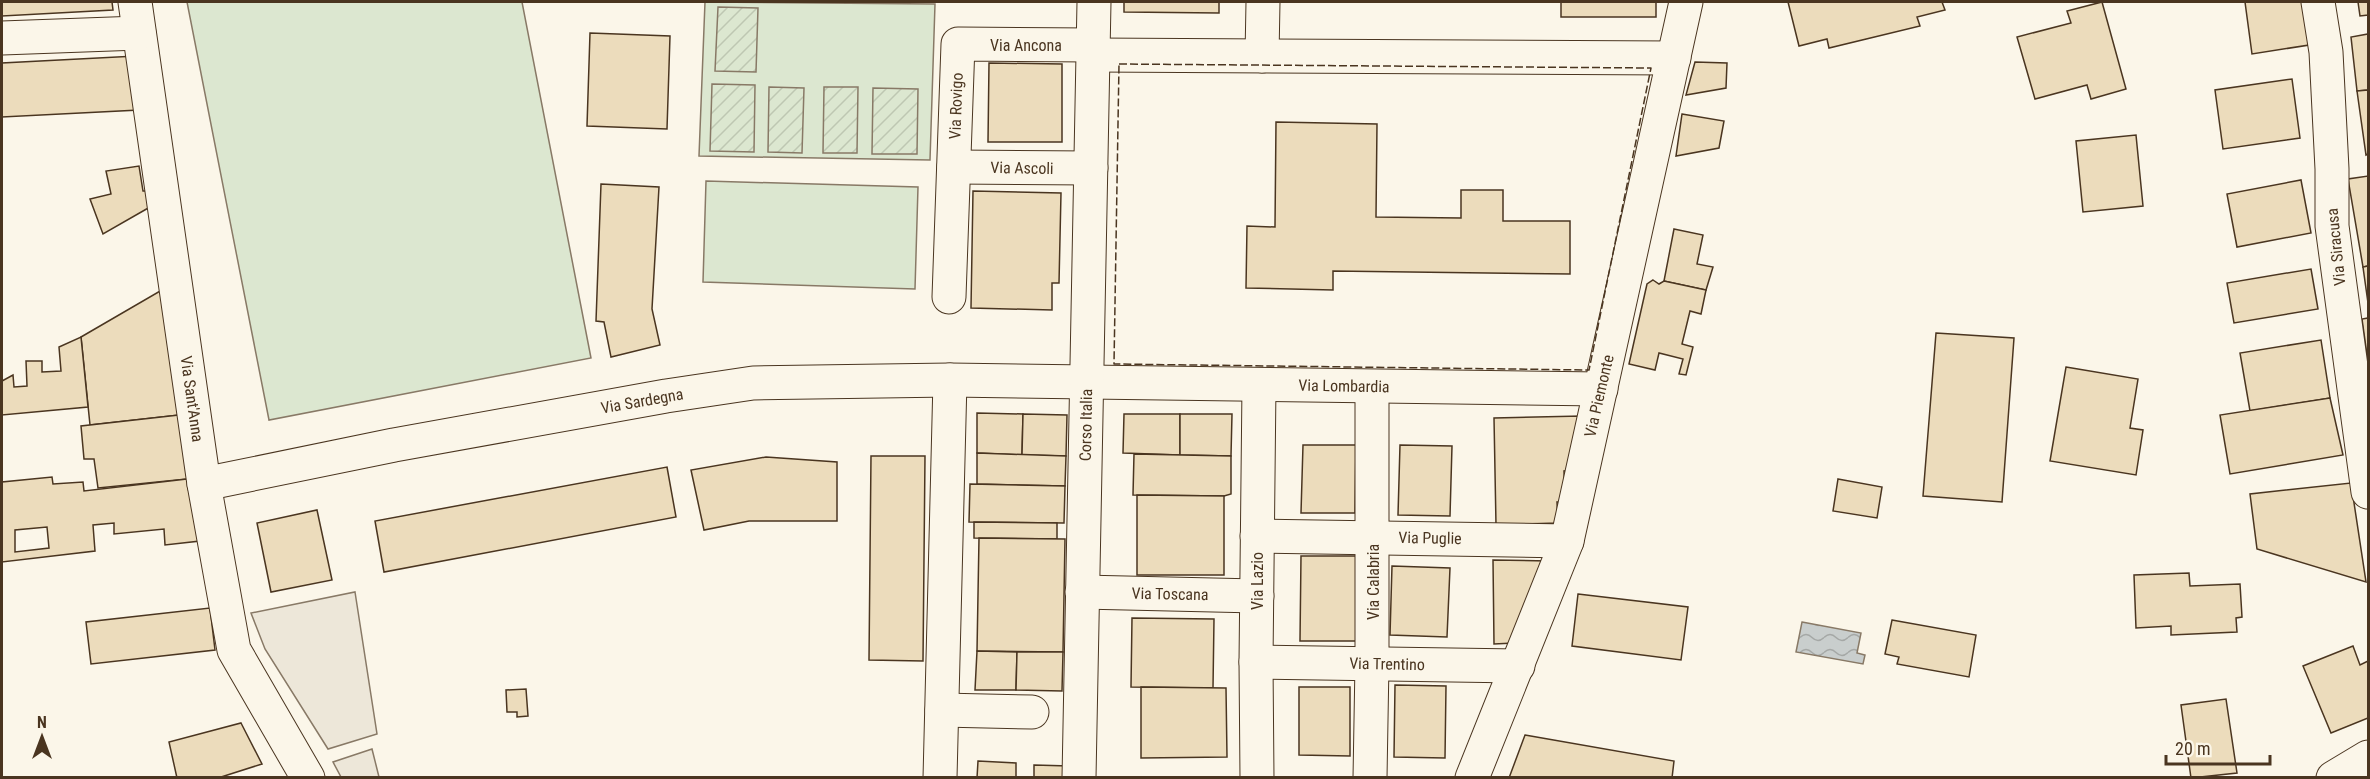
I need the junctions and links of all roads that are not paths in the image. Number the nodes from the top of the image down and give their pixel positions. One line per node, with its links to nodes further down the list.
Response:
1 (1094, 2): 8 (street, Corso Italia)
2 (1263, 2): 9 (street)
3 (1686, 2): 10 (street, Via Piemonte)
4 (2318, 2): 20 (street, Via Siracusa)
5 (137, 17): 6 (street); 19 (street, Via Sant'Anna)
6 (2, 38)
7 (958, 44): 8 (street, Via Ancona); 11 (street, Via Rovigo)
8 (1093, 50): 9 (street, Via Ancona); 12 (street, Corso Italia)
9 (1262, 56): 10 (street, Via Ancona)
10 (1674, 58): 18 (street, Via Piemonte)
11 (954, 167): 12 (street, Via Ascoli); 13 (street, Via Rovigo)
12 (1091, 168): 15 (street, Corso Italia)
13 (949, 297)
14 (950, 380): 15 (street, Via Sardegna); 19 (street, Via Sardegna); 29 (street)
15 (1087, 383): 16 (street, Via Lombardia); 24 (street, Corso Italia)
16 (1259, 385): 17 (street, Via Lombardia); 21 (street, Via Lazio)
17 (1372, 387): 18 (street, Via Lombardia); 22 (street, Via Calabria)
18 (1601, 389): 23 (street, Via Piemonte)
19 (204, 484): 32 (street, Via Sant'Anna)
20 (2368, 492)
21 (1257, 536): 22 (street, Via Puglie); 25 (street, Via Lazio)
22 (1373, 537): 23 (street, Via Puglie); 27 (street, Via Calabria)
23 (1567, 541): 28 (street, Via Piemonte)
24 (1082, 592): 25 (street, Via Toscana); 34 (street, Corso Italia)
25 (1257, 596): 26 (street, Via Lazio)
26 (1256, 663): 27 (street, Via Trentino); 35 (street, Via Lazio)
27 (1372, 663): 28 (street, Via Trentino); 36 (street, Via Calabria)
28 (1518, 666): 37 (street, Via Piemonte)
29 (942, 710): 30 (street); 33 (street)
30 (1032, 712)
31 (2368, 757): 38 (street)
32 (308, 777)
33 (940, 777)
34 (1079, 777)
35 (1257, 777)
36 (1370, 777)
37 (1472, 777)
38 (2333, 777)

